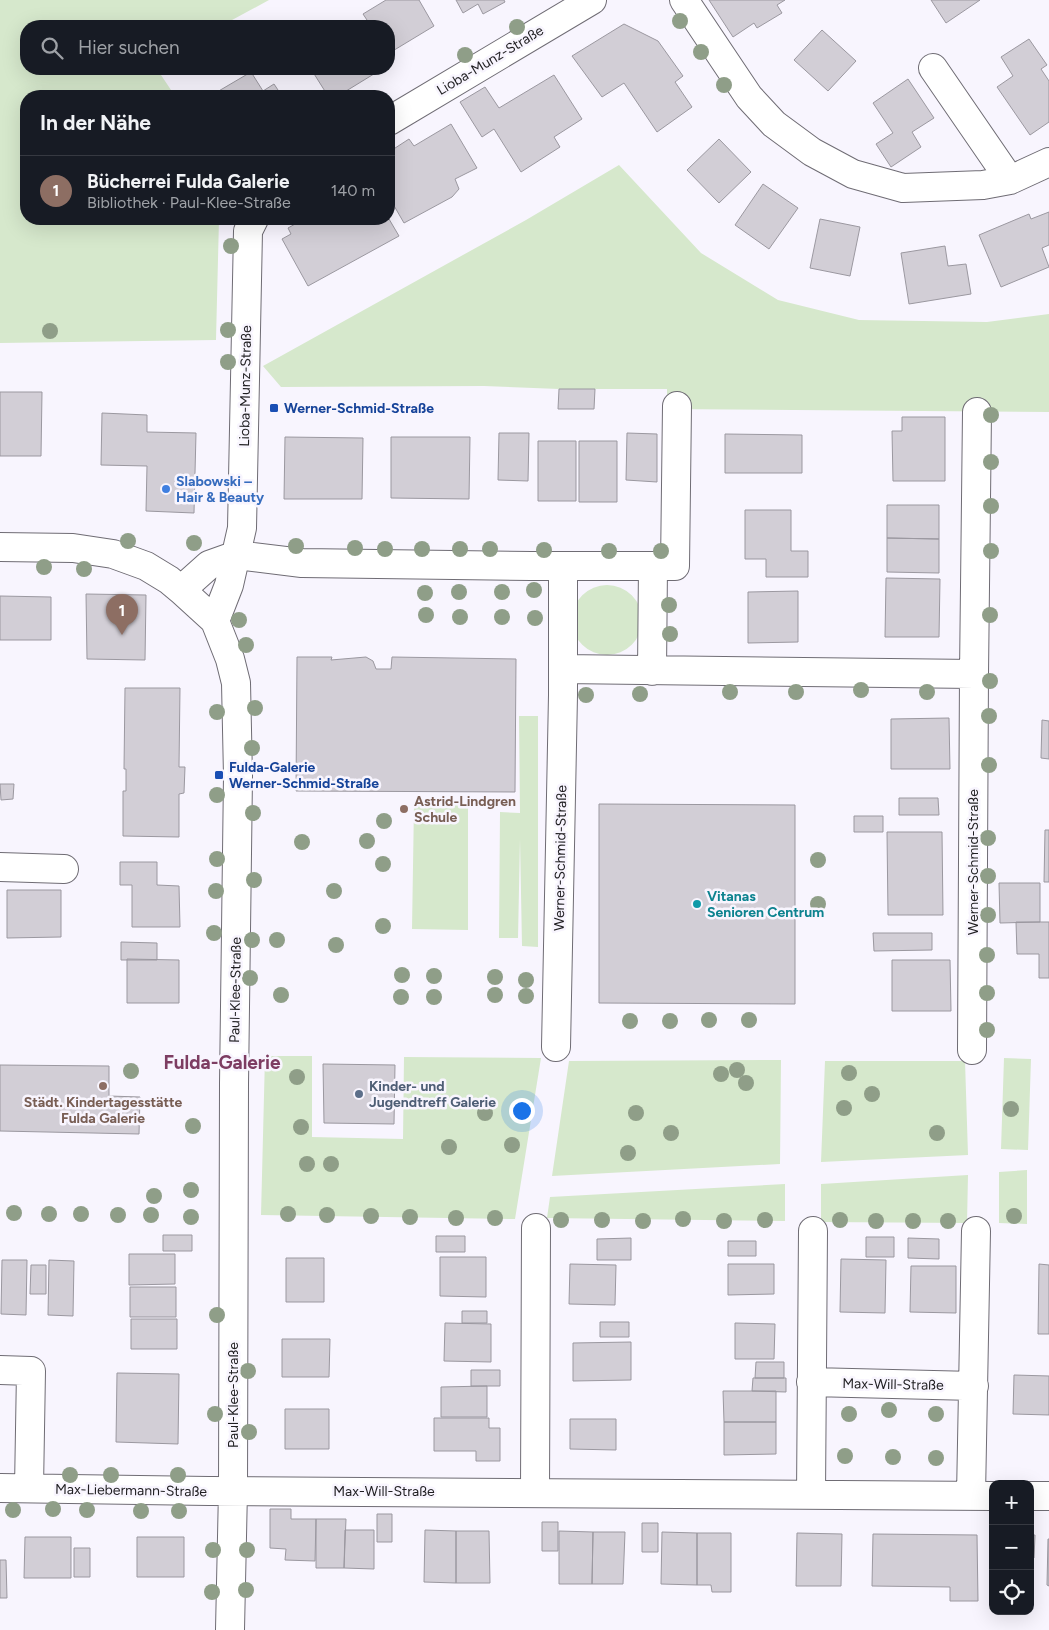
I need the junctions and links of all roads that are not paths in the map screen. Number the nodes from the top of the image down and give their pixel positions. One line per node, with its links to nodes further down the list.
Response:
1 (592, 0): 4 (street, Lioba-Munz-Straße)
2 (684, 0): 6 (street)
3 (933, 68): 6 (street)
4 (395, 117)
5 (1049, 162): 6 (street)
6 (1010, 180)
7 (251, 225): 11 (street, Lioba-Munz-Straße)
8 (677, 406): 13 (street)
9 (977, 412): 18 (street, Werner-Schmid-Straße)
10 (0, 547): 14 (street, Paul-Klee-Straße)
11 (237, 555): 12 (street); 14 (street); 15 (street, Lioba-Munz-Straße)
12 (563, 566): 13 (street); 16 (street, Werner-Schmid-Straße)
13 (653, 566): 17 (street)
14 (181, 590): 15 (street, Paul-Klee-Straße)
15 (215, 621): 31 (street, Paul-Klee-Straße)
16 (563, 669): 17 (street); 21 (street, Werner-Schmid-Straße)
17 (652, 670): 18 (street)
18 (974, 674): 22 (street, Werner-Schmid-Straße)
19 (0, 867): 20 (street)
20 (64, 869)
21 (556, 1047)
22 (972, 1050)
23 (536, 1228): 32 (street)
24 (813, 1231): 27 (street)
25 (976, 1231): 28 (street, Max-Will-Straße)
26 (0, 1370): 30 (street)
27 (811, 1382): 28 (street, Max-Will-Straße); 33 (street)
28 (974, 1386): 34 (street, Max-Will-Straße)
29 (0, 1488): 30 (street, Max-Liebermann-Straße)
30 (29, 1488): 31 (street, Max-Liebermann-Straße)
31 (233, 1490): 32 (street, Max-Will-Straße); 37 (street, Paul-Klee-Straße)
32 (535, 1492): 33 (street, Max-Will-Straße)
33 (810, 1495): 34 (street, Max-Will-Straße)
34 (982, 1496)
35 (1034, 1496): 36 (street)
36 (1049, 1496)
37 (230, 1630)

